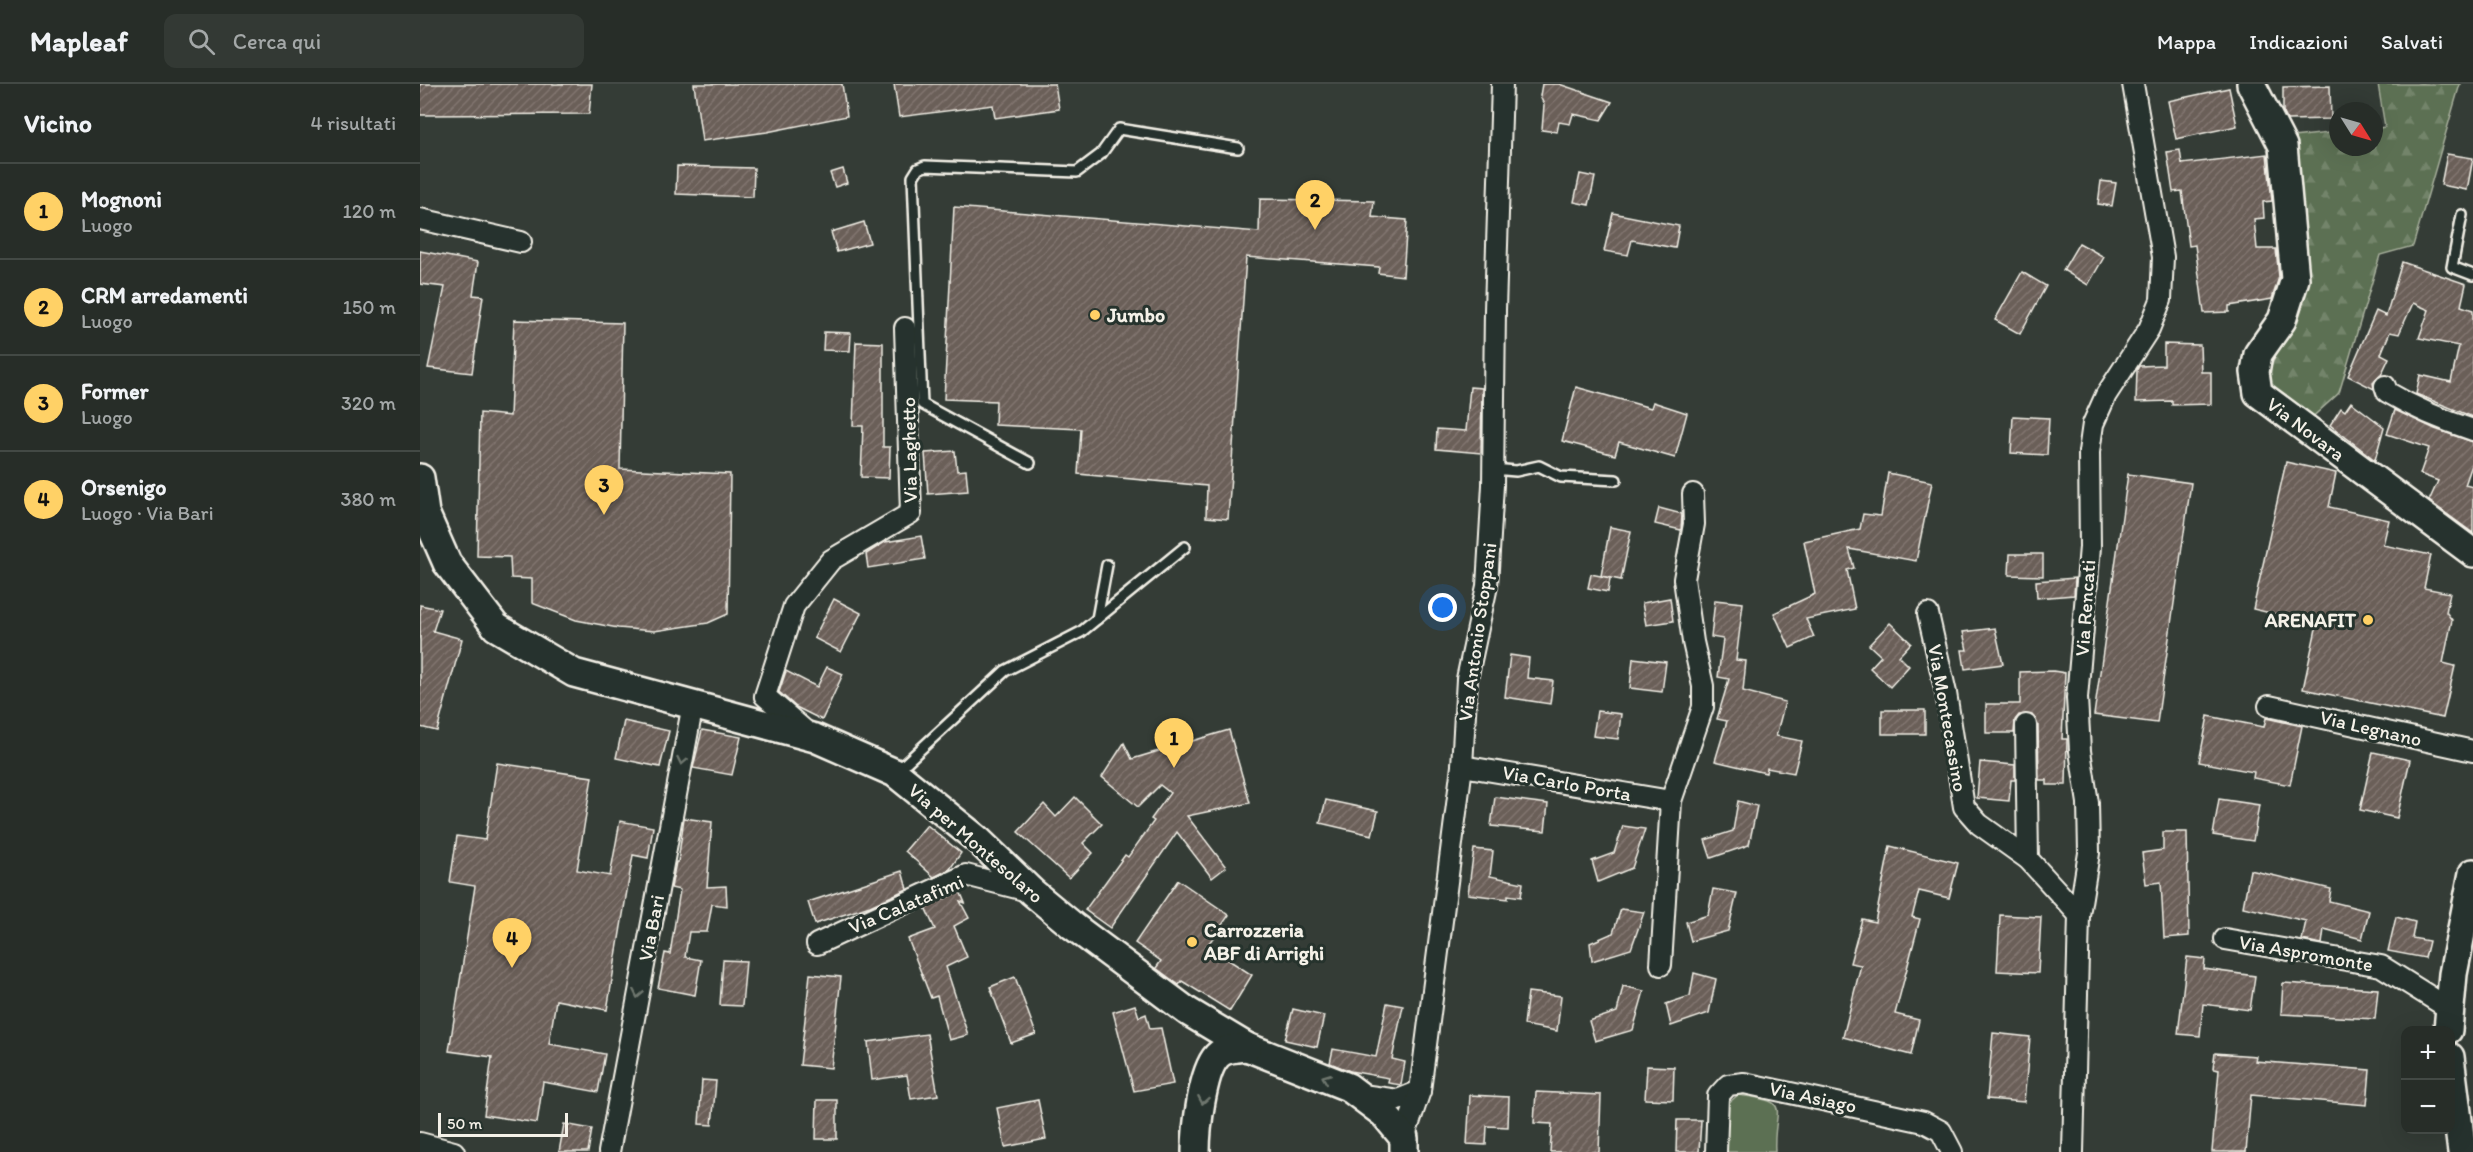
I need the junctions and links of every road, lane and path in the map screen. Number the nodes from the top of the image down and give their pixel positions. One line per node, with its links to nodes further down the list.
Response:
1 (1502, 84): 13 (street, Via Antonio Stoppani)
2 (2133, 84): 34 (street, Via Rencati)
3 (2251, 84): 19 (main road, Via Novara)
4 (1238, 148): 12 (lane)
5 (2462, 214): 8 (lane)
6 (420, 219): 7 (street)
7 (521, 242)
8 (2473, 275)
9 (905, 328): 26 (street, Via Laghetto)
10 (2385, 386): 11 (street)
11 (2473, 430)
12 (1030, 463)
13 (1493, 469): 15 (lane); 28 (street, Via Antonio Stoppani)
14 (420, 478): 17 (main road, Via per Montesolaro)
15 (1616, 480)
16 (1693, 494): 30 (street)
17 (423, 512): 23 (main road, Via per Montesolaro)
18 (1185, 547): 22 (lane)
19 (2473, 553)
20 (1107, 565): 22 (lane)
21 (1928, 614): 31 (street, Via Montecassino)
22 (1097, 619): 29 (lane)
23 (693, 704): 26 (main road, Via per Montesolaro); 48 (street, Via Bari, one-way to 48)
24 (2269, 706): 27 (street, Via Legnano)
25 (2026, 725): 31 (street)
26 (815, 738): 29 (main road, Via per Montesolaro)
27 (2473, 751)
28 (1462, 766): 30 (street, Via Carlo Porta); 43 (street, Via Antonio Stoppani)
29 (895, 773): 33 (main road, Via per Montesolaro)
30 (1671, 801): 37 (street)
31 (2028, 859): 34 (street, Via Montecassino)
32 (2473, 873): 39 (main road)
33 (1032, 892): 36 (street, Via Calatafimi); 38 (main road, Via per Montesolaro)
34 (2079, 915): 52 (street, Via Rencati)
35 (2225, 939): 39 (street, Via Aspromonte)
36 (817, 944)
37 (1661, 965)
38 (1186, 1011): 40 (main road, Via per Montesolaro); 41 (main road)
39 (2448, 1019)
40 (1247, 1047): 41 (main road); 44 (main road, Via per Montesolaro, one-way to 40)
41 (1211, 1065): 49 (main road, one-way to 49)
42 (2454, 1080): 53 (main road)
43 (1420, 1091): 44 (street); 46 (street, Via Antonio Stoppani)
44 (1362, 1095): 46 (main road, Via per Montesolaro)
45 (420, 1143): 47 (street)
46 (1404, 1145)
47 (454, 1152)
48 (609, 1152)
49 (1196, 1152)
50 (1716, 1152): 51 (street, Via Asiago)
51 (1952, 1152)
52 (2073, 1152)
53 (2462, 1152)

